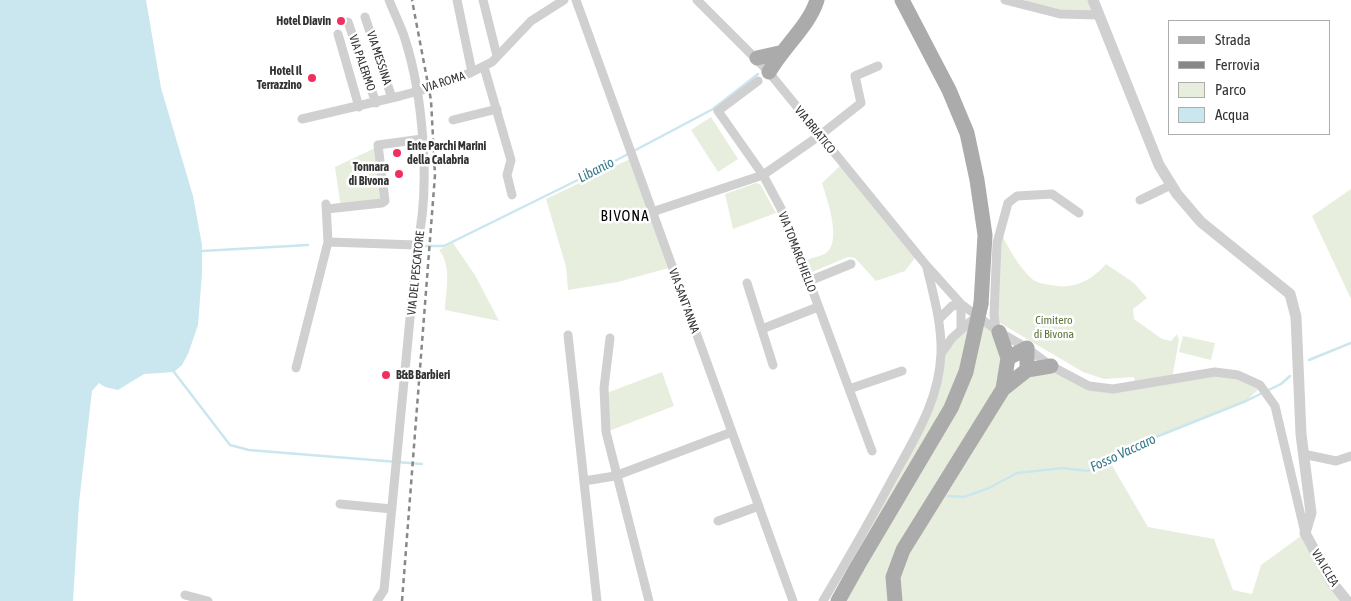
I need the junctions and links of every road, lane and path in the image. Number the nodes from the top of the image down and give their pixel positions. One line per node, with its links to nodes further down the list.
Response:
1 (389, 0): 22 (street, VIA DEL PESCATORE)
2 (457, 0): 20 (street)
3 (484, 0): 16 (street)
4 (564, 0): 16 (street, VIA ROMA)
5 (576, 0): 35 (street, VIA SANT'ANNA)
6 (697, 0): 17 (street, VIA BRIATICO)
7 (817, 0): 15 (main road)
8 (902, 0): 79 (main road, bridge)
9 (1005, 0): 11 (street)
10 (1093, 0): 11 (street)
11 (1099, 15): 32 (street)
12 (365, 17): 23 (street, VIA MESSINA)
13 (348, 22): 24 (street, VIA PALERMO)
14 (338, 34): 25 (street)
15 (779, 53): 17 (main road); 21 (main road)
16 (497, 56): 19 (street, VIA ROMA)
17 (757, 58): 21 (street, VIA BRIATICO)
18 (878, 66): 29 (street)
19 (484, 67): 20 (street, VIA ROMA); 26 (street)
20 (472, 72): 22 (street, VIA ROMA)
21 (763, 76): 29 (street, VIA BRIATICO); 31 (street, VIA TOMARCHIELLO)
22 (416, 87): 23 (street, VIA ROMA); 30 (street, VIA DEL PESCATORE)
23 (392, 98): 24 (street, VIA ROMA)
24 (376, 103): 25 (street, VIA ROMA)
25 (359, 107): 27 (street, VIA ROMA)
26 (498, 109): 28 (street); 33 (street)
27 (302, 119)
28 (453, 120)
29 (819, 136): 31 (street); 40 (street, VIA BRIATICO)
30 (422, 139): 37 (street); 38 (street, VIA DEL PESCATORE)
31 (763, 175): 35 (street); 41 (street, VIA TOMARCHIELLO)
32 (1172, 185): 34 (street); 63 (street)
33 (512, 194)
34 (1140, 200)
35 (652, 212): 61 (street, VIA SANT'ANNA)
36 (1079, 213): 48 (street)
37 (328, 242): 38 (street); 56 (street)
38 (417, 245): 69 (street, VIA DEL PESCATORE)
39 (851, 264): 41 (street)
40 (926, 265): 43 (street, VIA BRIATICO); 45 (street)
41 (809, 281): 44 (street, VIA TOMARCHIELLO)
42 (747, 283): 46 (street)
43 (961, 304): 45 (street); 47 (street); 48 (street, VIA BRIATICO)
44 (818, 307): 46 (street); 60 (street, VIA TOMARCHIELLO)
45 (939, 319): 52 (street)
46 (762, 328): 54 (street)
47 (962, 328): 48 (street); 52 (street)
48 (994, 329): 51 (street, VIA BRIATICO); 53 (main road)
49 (568, 335): 66 (street)
50 (610, 338): 65 (street)
51 (1027, 348): 53 (main road); 55 (street, VIA BRIATICO); 57 (main road)
52 (941, 354): 78 (street)
53 (1008, 358): 59 (main road)
54 (773, 365)
55 (1051, 366): 57 (main road); 71 (street, VIA BRIATICO)
56 (296, 368)
57 (1027, 370): 59 (main road)
58 (902, 371): 60 (street)
59 (1003, 389): 80 (main road)
60 (849, 390): 62 (street, VIA TOMARCHIELLO)
61 (732, 432): 65 (street); 68 (street, VIA SANT'ANNA)
62 (872, 451)
63 (1304, 454): 64 (street); 71 (street)
64 (1351, 456)
65 (615, 476): 66 (street); 76 (street)
66 (584, 482): 75 (street)
67 (340, 504): 69 (street)
68 (759, 506): 70 (street); 77 (street, VIA SANT'ANNA)
69 (392, 509): 74 (street, VIA DEL PESCATORE)
70 (718, 521)
71 (1306, 533): 81 (street, VIA ICLEA)
72 (185, 595): 73 (street)
73 (208, 601)
74 (377, 601)
75 (597, 601)
76 (648, 601)
77 (793, 601)
78 (823, 601)
79 (838, 601)
80 (896, 601)
81 (1347, 601)

